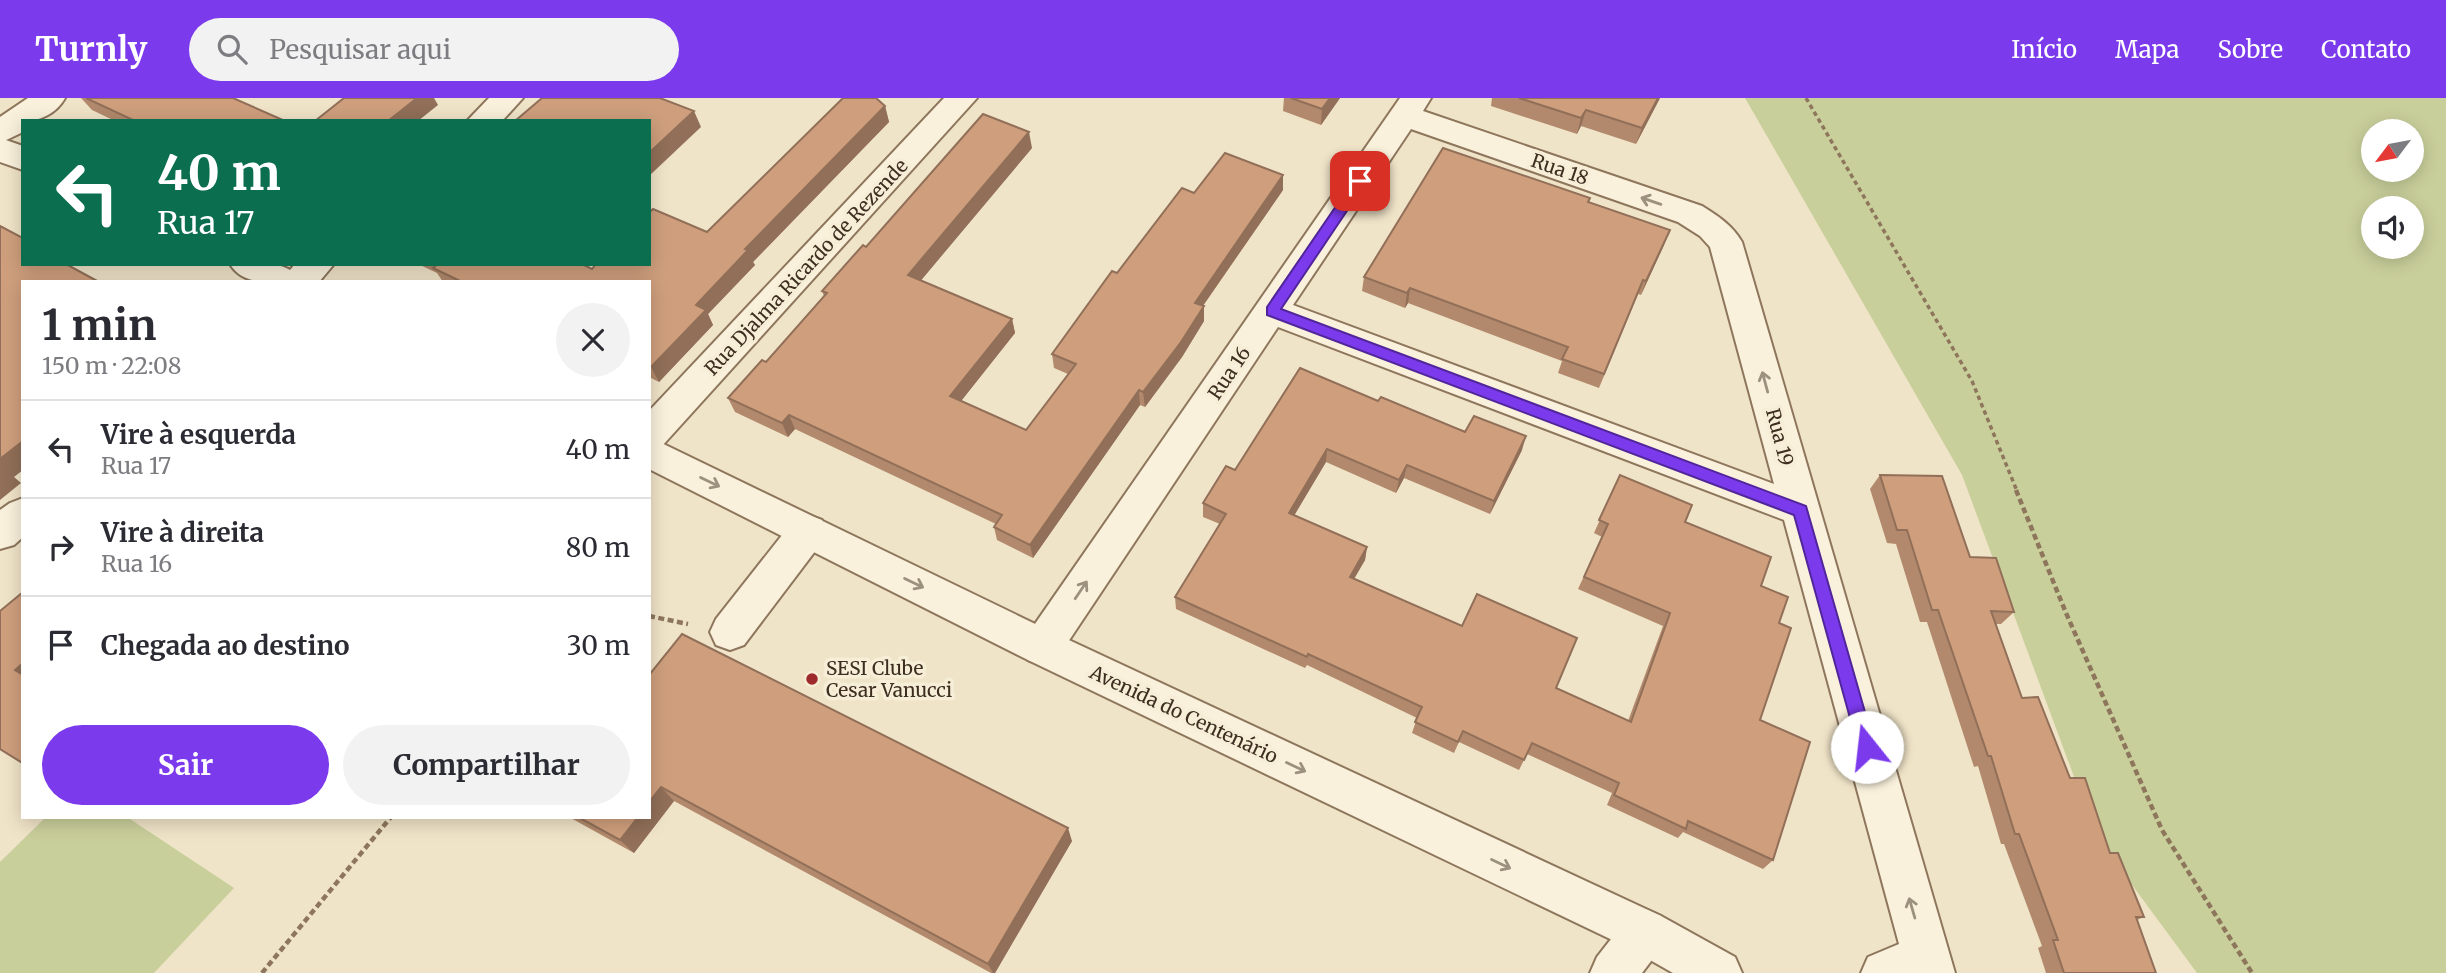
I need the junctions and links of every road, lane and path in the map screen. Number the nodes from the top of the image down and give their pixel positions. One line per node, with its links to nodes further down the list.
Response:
1 (50, 98): 7 (street)
2 (509, 98): 6 (street)
3 (962, 98): 16 (street, Rua Djalma Ricardo de Rezende)
4 (1806, 98): 30 (path)
5 (1410, 107): 10 (street, Rua 18, one-way to 5); 15 (street, Rua 16)
6 (484, 119)
7 (0, 132)
8 (0, 149): 9 (street)
9 (21, 158)
10 (1712, 229): 18 (street, Rua 19, one-way to 10)
11 (251, 266): 13 (street)
12 (315, 266): 14 (street)
13 (281, 280)
14 (299, 280)
15 (1272, 311): 18 (street); 23 (street, Rua 16, one-way to 15)
16 (651, 434)
17 (651, 453): 20 (street, Avenida do Centenário, one-way to 20)
18 (1800, 510): 26 (street, Rua 19, one-way to 18)
19 (21, 516): 21 (street)
20 (808, 531): 22 (street); 23 (street, Avenida do Centenário, one-way to 23)
21 (0, 533)
22 (730, 632)
23 (1042, 647): 25 (street, Avenida do Centenário, one-way to 25)
24 (389, 819): 27 (path)
25 (1645, 932): 28 (street); 29 (street, Avenida do Centenário)
26 (1914, 968)
27 (262, 973)
28 (1613, 973)
29 (1719, 973)
30 (2252, 973)

